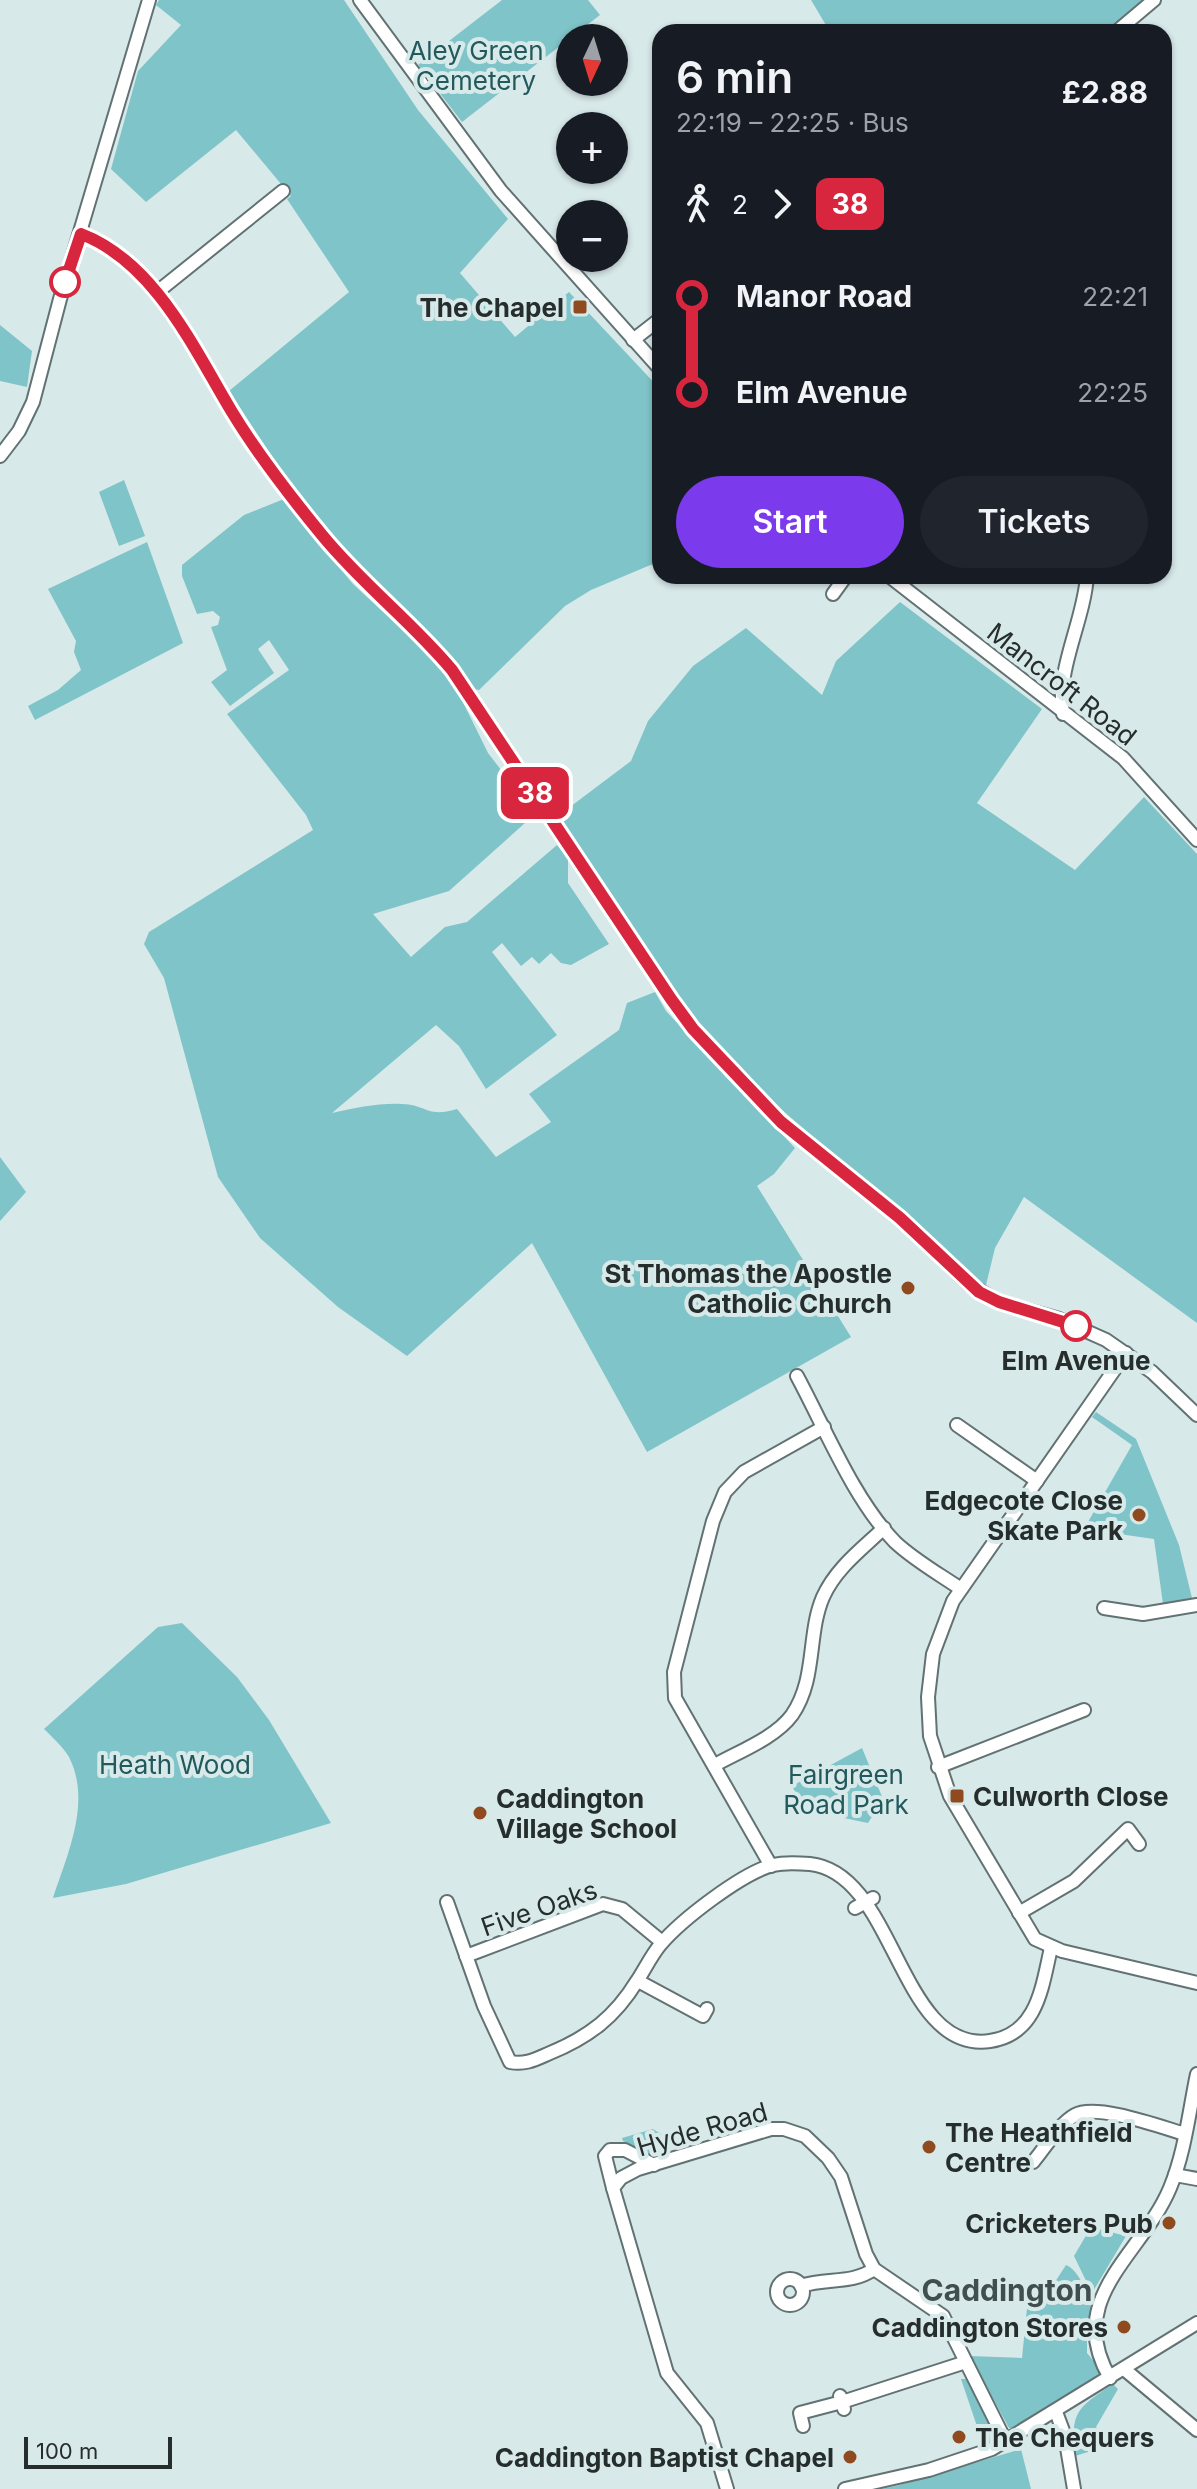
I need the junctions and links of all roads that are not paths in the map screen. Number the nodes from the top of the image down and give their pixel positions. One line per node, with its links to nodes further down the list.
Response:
1 (149, 0): 6 (street)
2 (360, 0): 9 (street)
3 (1154, 0): 4 (street)
4 (1126, 24)
5 (283, 191): 7 (street)
6 (81, 234): 7 (street); 11 (street)
7 (156, 293): 20 (street)
8 (652, 325): 9 (street)
9 (633, 340): 10 (street)
10 (652, 360)
11 (0, 456)
12 (840, 584): 15 (street)
13 (899, 584): 17 (street, Mancroft Road)
14 (1086, 584): 16 (street)
15 (833, 594)
16 (1062, 691): 17 (street); 18 (street)
17 (1045, 701): 18 (street, Mancroft Road)
18 (1063, 714): 19 (street, Mancroft Road)
19 (1197, 840)
20 (1126, 1353): 22 (street); 25 (street)
21 (797, 1376): 24 (street)
22 (1197, 1415)
23 (957, 1425): 25 (street)
24 (824, 1427): 26 (street); 31 (street)
25 (1037, 1481): 27 (street)
26 (884, 1528): 27 (street); 31 (street)
27 (961, 1589): 32 (street)
28 (1197, 1605): 29 (street)
29 (1104, 1608)
30 (1084, 1710): 32 (street)
31 (715, 1765): 34 (street)
32 (938, 1767): 36 (street)
33 (1139, 1844): 36 (street)
34 (771, 1866): 37 (street, Five Oaks); 38 (street)
35 (447, 1902): 39 (street, Five Oaks)
36 (1019, 1913): 38 (street)
37 (662, 1942): 39 (street, Five Oaks); 40 (street, Five Oaks)
38 (1051, 1948): 41 (street)
39 (466, 1956): 40 (street, Five Oaks)
40 (638, 1981): 42 (street)
41 (1197, 1983)
42 (703, 2016)
43 (1197, 2074): 44 (street)
44 (1185, 2134): 45 (street); 49 (street)
45 (1048, 2144): 46 (street); 47 (street)
46 (1059, 2153)
47 (1033, 2162)
48 (656, 2166): 51 (street, Hyde Road); 51 (street); 52 (street, Hyde Road)
49 (1175, 2175): 50 (street); 57 (street)
50 (1197, 2179)
51 (613, 2188): 62 (street, Hyde Road)
52 (874, 2269): 53 (street); 55 (street)
53 (801, 2286)
54 (1197, 2323): 56 (street)
55 (966, 2362): 59 (street); 61 (street)
56 (1124, 2369): 57 (street); 60 (street)
57 (1110, 2378): 58 (street)
58 (1056, 2412): 61 (street); 64 (street)
59 (800, 2414)
60 (1197, 2430)
61 (1006, 2442): 63 (street)
62 (727, 2489)
63 (845, 2489)
64 (1074, 2489)

